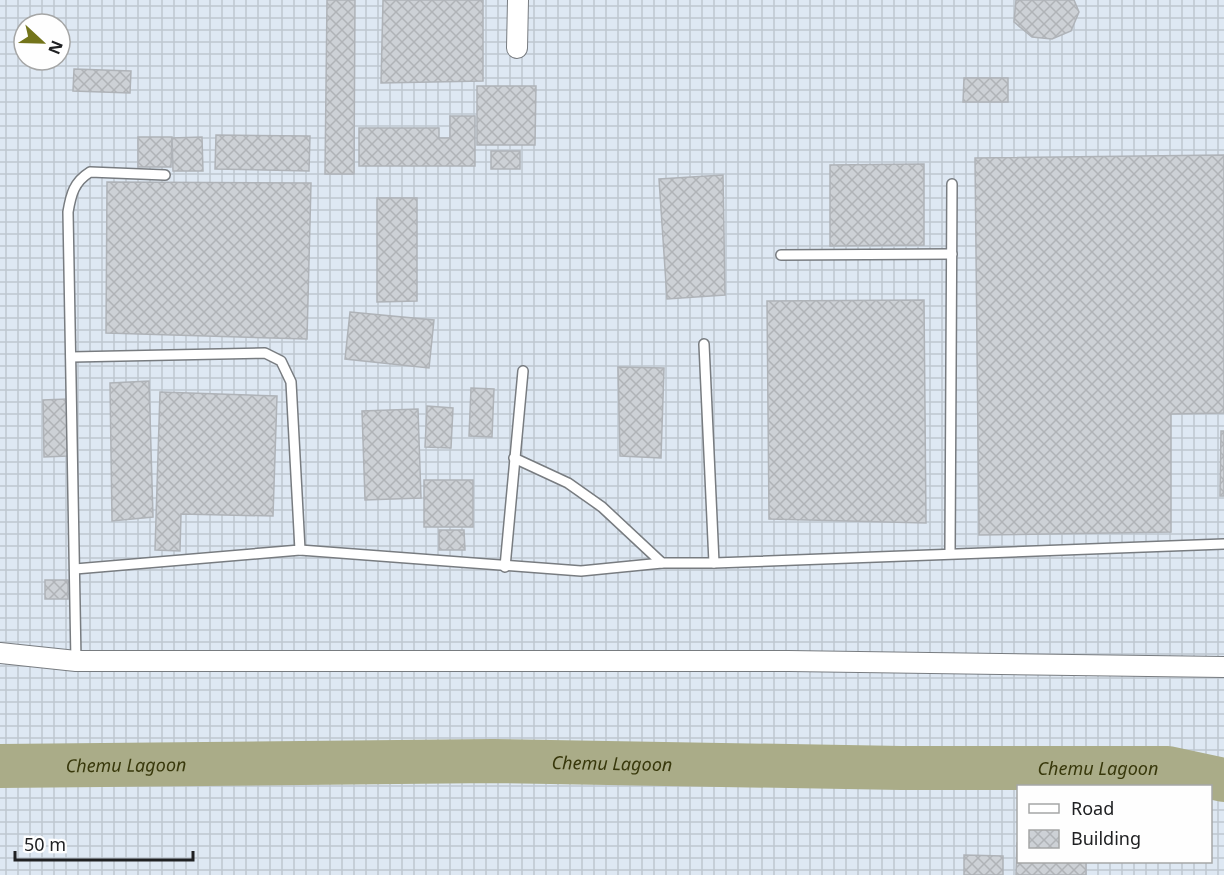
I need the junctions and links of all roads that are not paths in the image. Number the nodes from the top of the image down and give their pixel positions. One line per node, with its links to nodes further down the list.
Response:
1 (518, 0): 2 (street)
2 (517, 48)
3 (165, 175): 8 (lane)
4 (952, 184): 5 (lane)
5 (952, 254): 6 (lane); 13 (lane)
6 (781, 255)
7 (704, 344): 15 (lane)
8 (71, 357): 12 (lane); 17 (lane)
9 (523, 370): 10 (lane)
10 (514, 458): 14 (lane); 16 (lane)
11 (1224, 544): 13 (lane)
12 (300, 550): 16 (lane); 17 (lane)
13 (950, 554): 15 (lane)
14 (662, 563): 15 (lane); 16 (lane)
15 (714, 563)
16 (505, 567)
17 (75, 569): 19 (lane)
18 (0, 653): 19 (street)
19 (76, 661): 20 (street)
20 (1224, 667)

